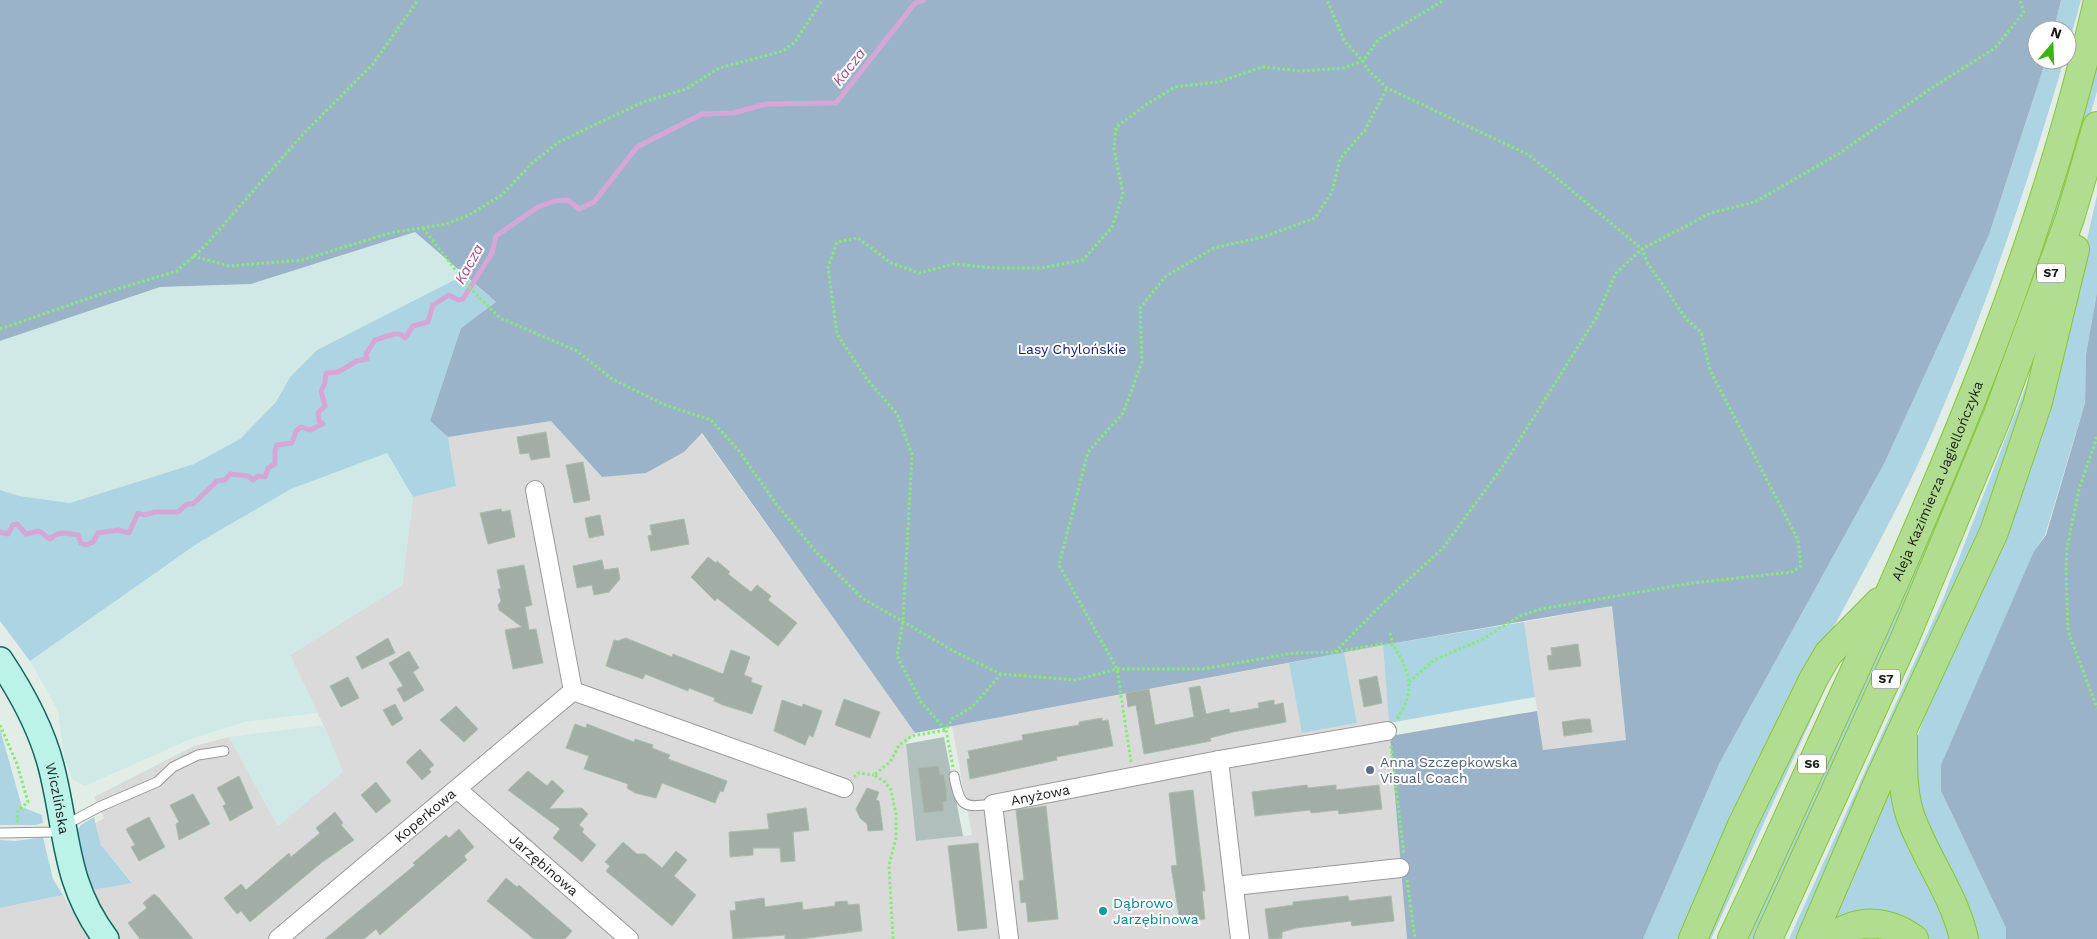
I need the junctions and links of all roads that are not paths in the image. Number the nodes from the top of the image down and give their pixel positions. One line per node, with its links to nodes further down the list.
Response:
1 (2097, 5): 5 (highway, Aleja Kazimierza Jagiellończyka / S7)
2 (2097, 126): 27 (highway, Aleja Kazimierza Jagiellończyka / S7)
3 (2097, 140): 9 (highway)
4 (535, 490): 7 (street)
5 (1892, 589): 25 (highway, S7); 26 (highway, Aleja Kazimierza Jagiellończyka / S6)
6 (0, 660): 16 (street, Wiczlińska)
7 (573, 691): 13 (street); 14 (street, Koperkowa)
8 (1387, 731): 11 (street, Anyżowa)
9 (1903, 731): 28 (highway); 31 (highway)
10 (224, 751): 16 (lane)
11 (1219, 760): 15 (street, Anyżowa); 19 (street)
12 (954, 776): 15 (lane)
13 (844, 788)
14 (458, 790): 20 (street, Jarzębinowa); 22 (street, Koperkowa)
15 (993, 804): 23 (street, Anyżowa)
16 (63, 828): 17 (lane); 21 (street, Wiczlińska)
17 (0, 832)
18 (1404, 868): 19 (street)
19 (1234, 886): 24 (street)
20 (618, 936)
21 (106, 939)
22 (278, 939)
23 (1009, 939)
24 (1240, 939)
25 (1693, 939)
26 (1732, 939)
27 (1768, 939)
28 (1811, 939)
29 (1830, 939): 30 (highway)
30 (1914, 939)
31 (1964, 939)

